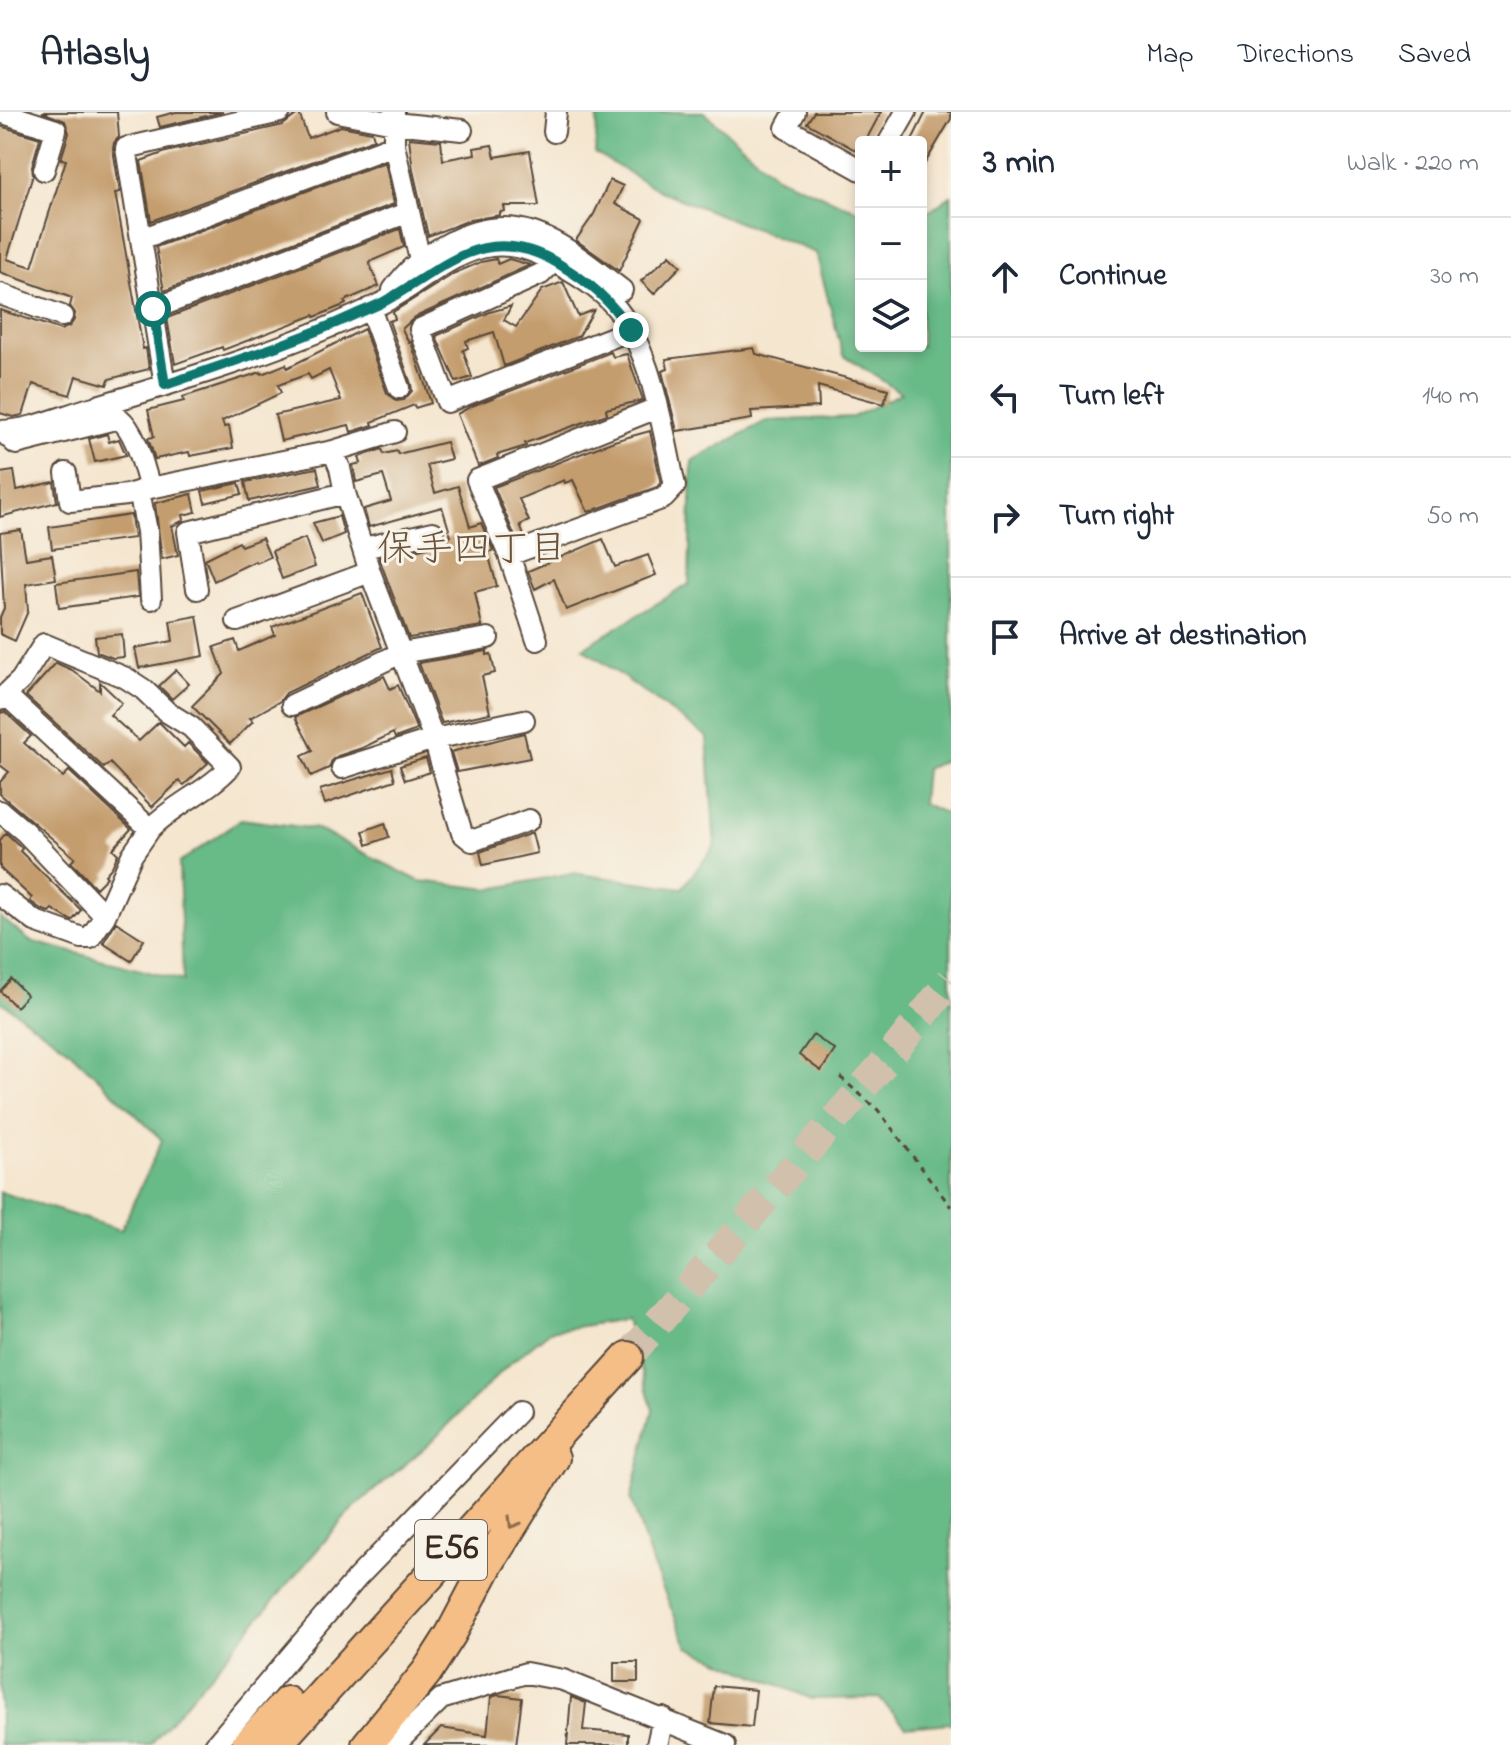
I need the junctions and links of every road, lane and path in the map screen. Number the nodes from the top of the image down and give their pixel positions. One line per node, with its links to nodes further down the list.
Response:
1 (280, 112): 13 (street)
2 (337, 112): 6 (street)
3 (795, 112): 10 (street)
4 (906, 112): 8 (street)
5 (2, 113): 11 (street)
6 (394, 117): 7 (street); 9 (street)
7 (462, 130)
8 (892, 136)
9 (394, 145): 12 (street); 13 (street)
10 (855, 167)
11 (44, 170)
12 (409, 212): 14 (street); 19 (street)
13 (141, 239): 19 (street)
14 (420, 260): 16 (street); 18 (street)
15 (554, 261): 18 (street); 21 (street); 21 (street)
16 (622, 290)
17 (0, 294): 20 (street)
18 (378, 304): 22 (street); 23 (street)
19 (153, 309): 22 (street)
20 (62, 316)
21 (631, 330): 24 (street)
22 (165, 385): 25 (street)
23 (399, 388)
24 (657, 408): 33 (street); 33 (street)
25 (2, 432): 29 (street)
26 (395, 432): 27 (street)
27 (333, 451): 29 (street); 30 (street)
28 (66, 473): 29 (street)
29 (144, 490): 36 (street)
30 (345, 493): 32 (street); 35 (street)
31 (433, 532): 32 (street)
32 (364, 548): 34 (street)
33 (509, 555): 39 (street)
34 (370, 572): 37 (street); 40 (street)
35 (197, 589)
36 (151, 599)
37 (237, 621)
38 (488, 638): 40 (street)
39 (537, 640)
40 (401, 653): 42 (street); 44 (street)
41 (3, 698): 48 (street); 48 (street)
42 (292, 705)
43 (524, 720): 44 (street)
44 (434, 739): 45 (street); 47 (street)
45 (342, 768)
46 (0, 811): 50 (street)
47 (529, 820)
48 (150, 829): 50 (street)
49 (0, 895): 50 (street)
50 (105, 916)
51 (840, 1077): 52 (path)
52 (951, 1207)
53 (628, 1357): 54 (highway, E56)
54 (601, 1386): 56 (highway, E56); 61 (highway, one-way to 61)
55 (518, 1412): 58 (street)
56 (457, 1543): 59 (highway); 60 (highway, E56)
57 (663, 1718): 62 (street); 63 (street); 64 (street)
58 (215, 1745)
59 (247, 1745)
60 (276, 1745)
61 (367, 1745)
62 (395, 1745)
63 (657, 1745)
64 (725, 1745)

